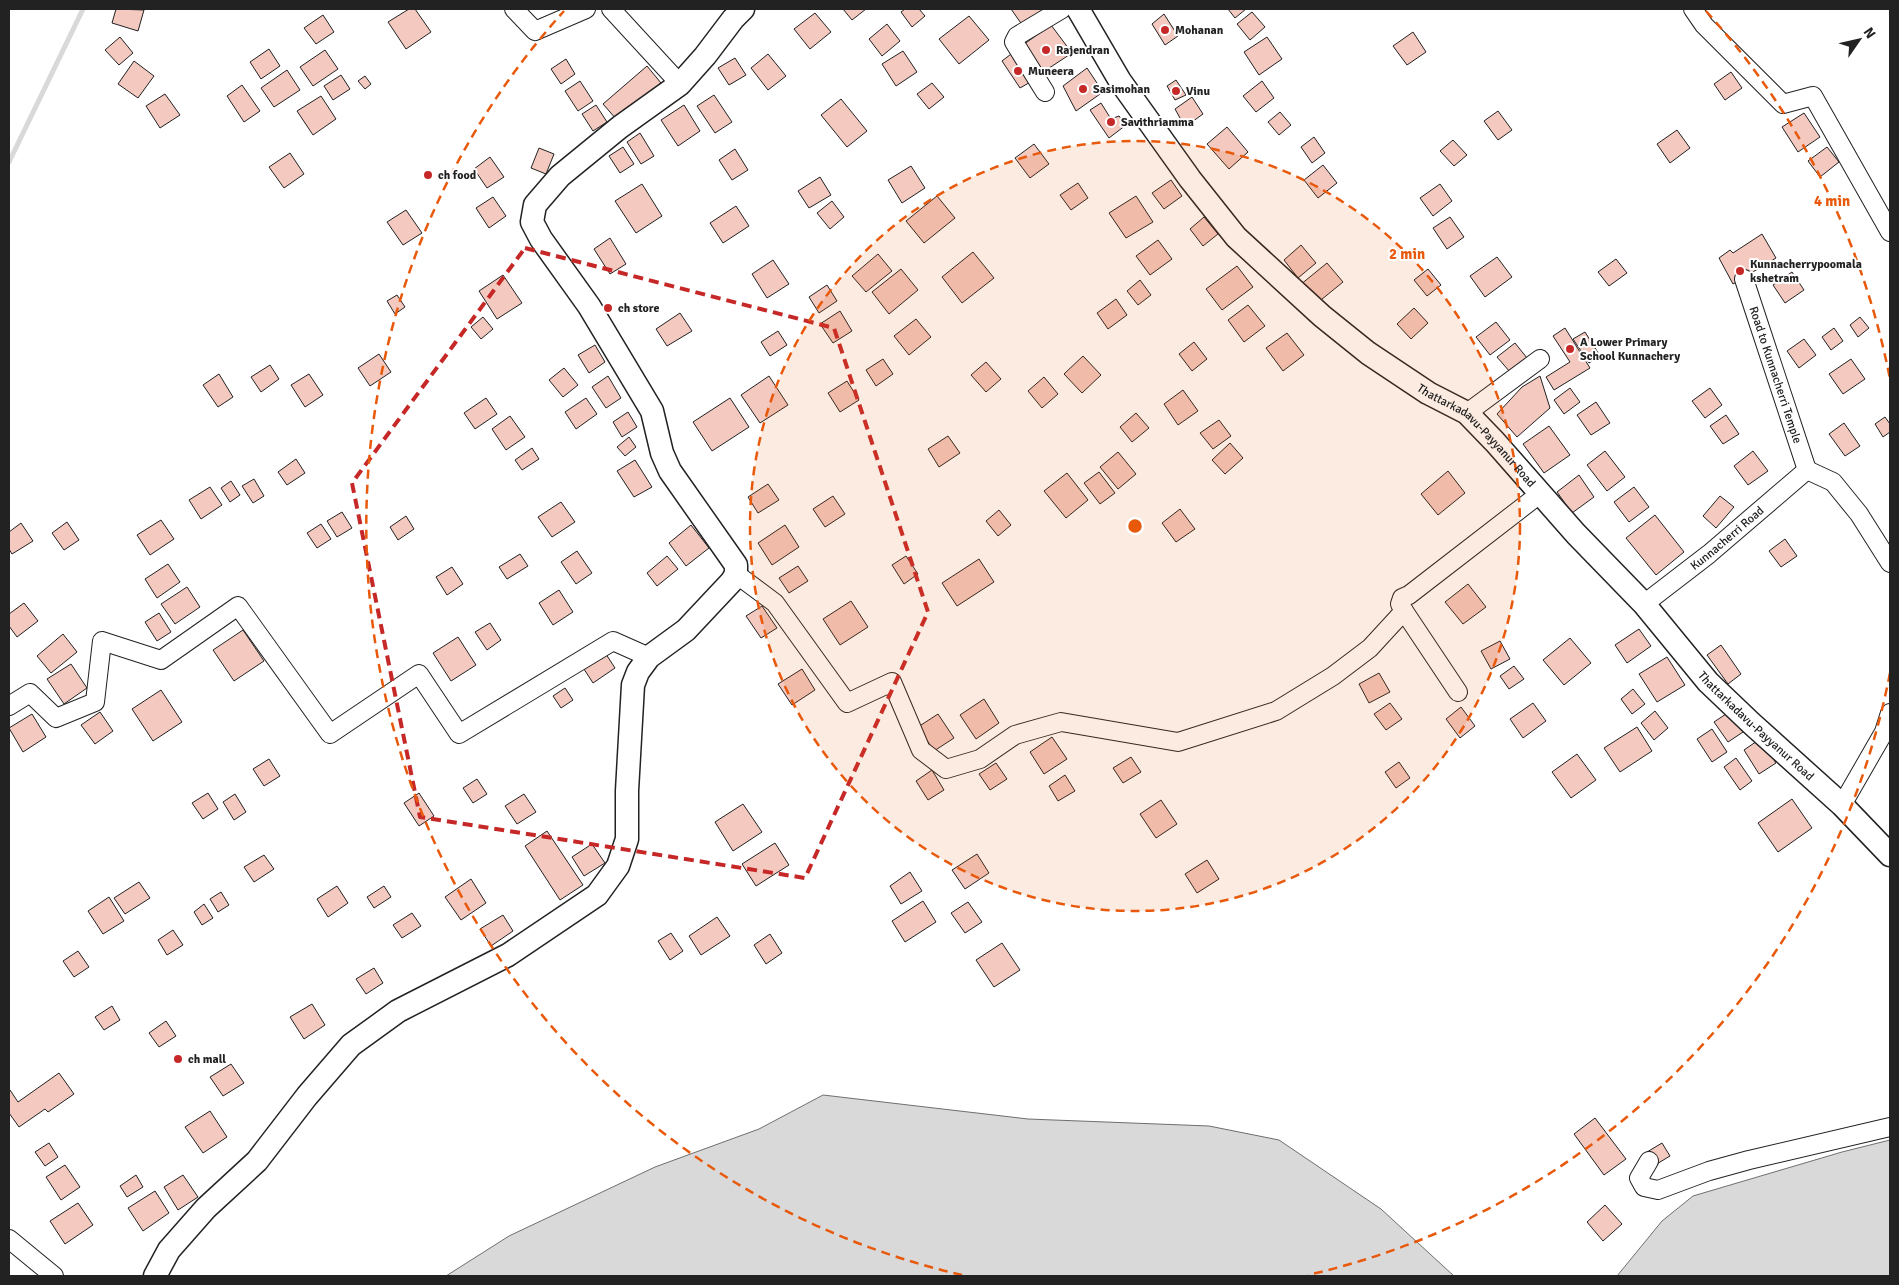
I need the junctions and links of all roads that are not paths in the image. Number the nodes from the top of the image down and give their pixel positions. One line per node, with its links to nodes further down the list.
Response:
1 (514, 9): 2 (street)
2 (586, 9)
3 (610, 9): 8 (street)
4 (743, 9): 8 (main road)
5 (1062, 9): 9 (street)
6 (1078, 9): 13 (main road, Thattarkadavu-Payyanur Road)
7 (1693, 9): 10 (street)
8 (680, 84): 17 (main road)
9 (1045, 92)
10 (1890, 232)
11 (1744, 279): 14 (street, Road to Kunnacherri Temple)
12 (1540, 359): 13 (street)
13 (1467, 413): 15 (main road, Thattarkadavu-Payyanur Road)
14 (1807, 470): 16 (street); 18 (street, Kunnacherri Road)
15 (1541, 494): 18 (main road, Thattarkadavu-Payyanur Road); 19 (street)
16 (1890, 563)
17 (736, 574): 19 (street); 20 (main road)
18 (1644, 604): 24 (main road, Thattarkadavu-Payyanur Road)
19 (1404, 611): 21 (street)
20 (649, 657): 22 (street); 30 (main road)
21 (1458, 692)
22 (9, 706)
23 (1890, 713): 24 (street)
24 (1842, 805): 25 (main road, Thattarkadavu-Payyanur Road)
25 (1890, 855)
26 (1890, 1127): 27 (street)
27 (1649, 1161)
28 (9, 1239): 29 (street)
29 (54, 1276)
30 (155, 1276)

